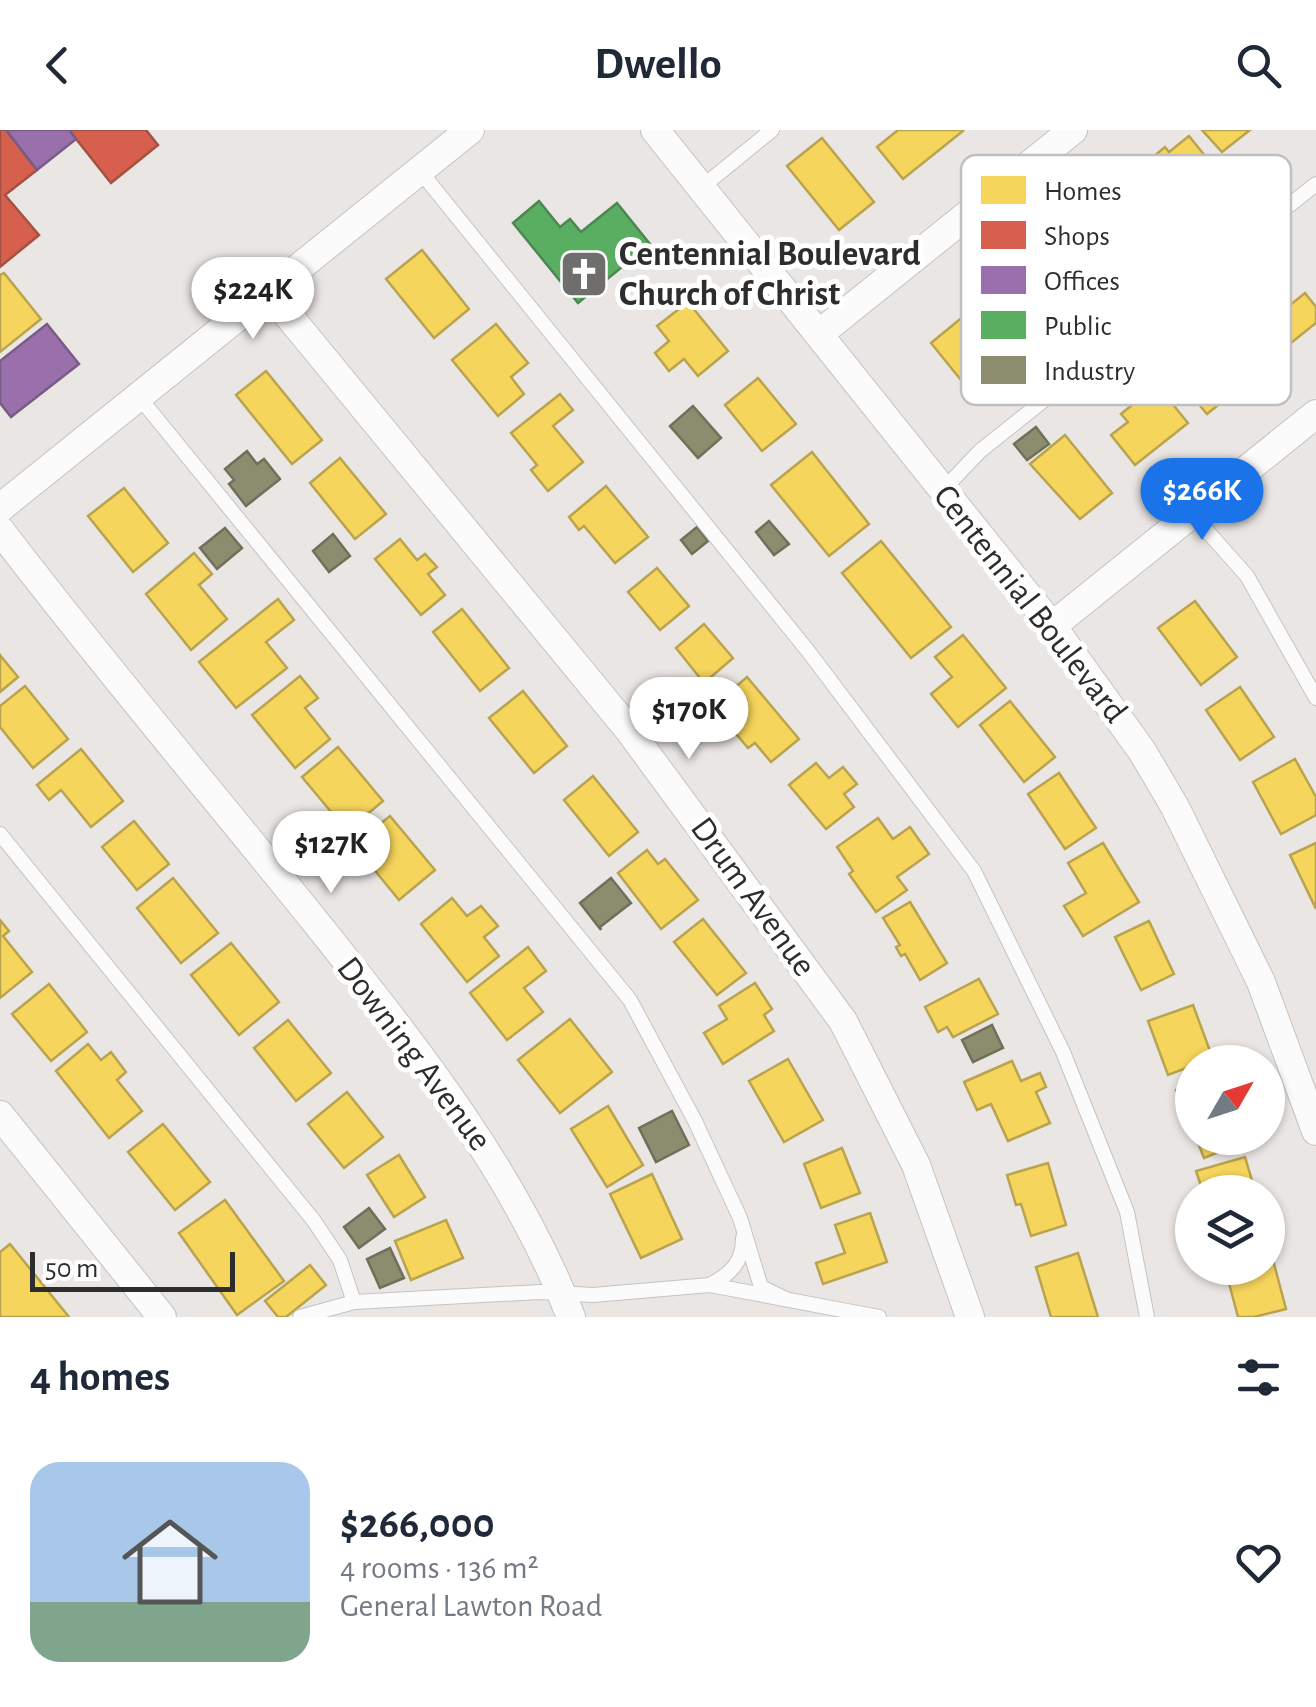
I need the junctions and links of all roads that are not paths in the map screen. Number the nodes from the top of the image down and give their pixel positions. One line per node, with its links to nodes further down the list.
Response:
1 (470, 130): 6 (street)
2 (656, 130): 8 (street, Centennial Boulevard)
3 (772, 130): 8 (lane)
4 (1073, 130): 5 (street)
5 (1042, 155)
6 (420, 171): 11 (street); 36 (lane)
7 (1316, 184): 9 (lane)
8 (702, 187): 12 (street, Centennial Boulevard)
9 (1291, 204)
10 (961, 220): 12 (street)
11 (269, 292): 13 (street); 35 (street, Drum Avenue)
12 (819, 334): 16 (street, Centennial Boulevard)
13 (139, 396): 17 (street); 25 (lane)
14 (1037, 405): 16 (lane)
15 (1316, 414): 18 (street)
16 (944, 490): 20 (street, Centennial Boulevard)
17 (0, 508)
18 (1192, 514): 20 (street); 21 (lane)
19 (0, 530): 31 (street, Downing Avenue)
20 (1052, 626): 24 (street, Centennial Boulevard)
21 (1316, 698)
22 (0, 834): 26 (lane)
23 (0, 1115): 33 (street)
24 (1316, 1132)
25 (740, 1218): 27 (lane); 28 (lane)
26 (340, 1260): 29 (lane); 30 (lane); 32 (lane)
27 (710, 1285): 28 (lane); 31 (lane)
28 (786, 1298): 34 (lane)
29 (394, 1300): 30 (lane); 31 (lane)
30 (354, 1302): 32 (lane)
31 (566, 1305)
32 (303, 1316)
33 (162, 1317)
34 (879, 1317)
35 (970, 1317)
36 (1147, 1317)

